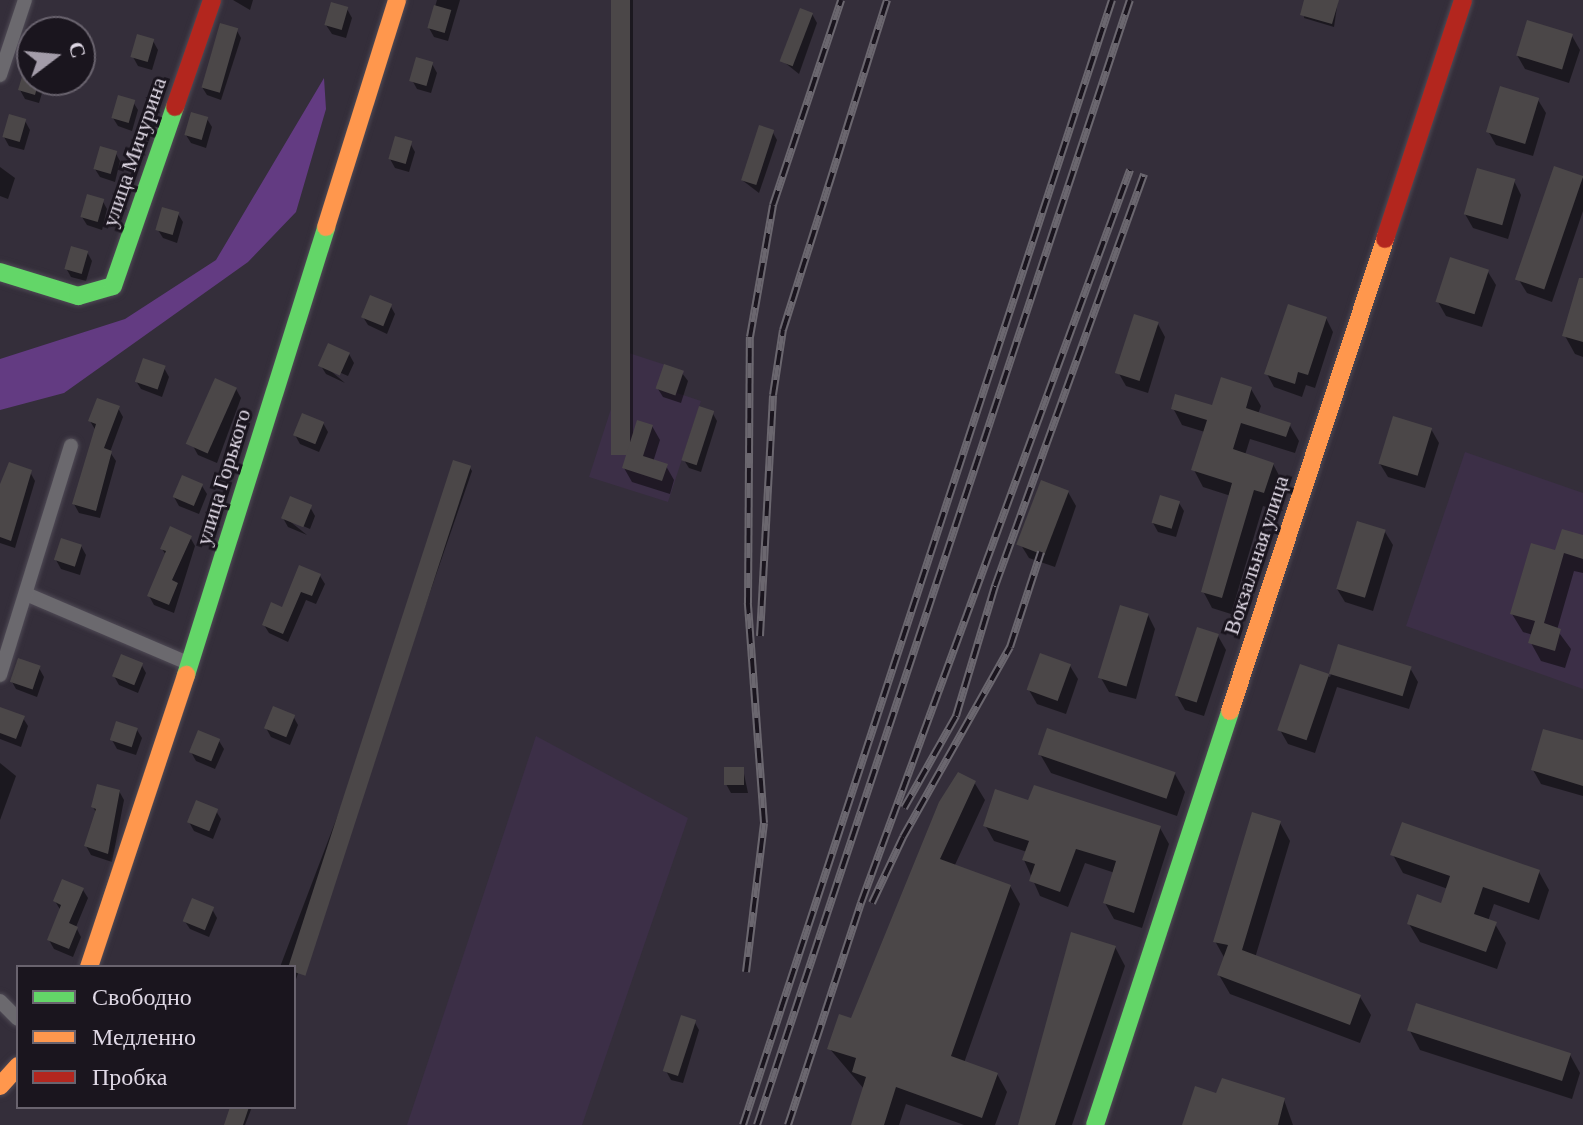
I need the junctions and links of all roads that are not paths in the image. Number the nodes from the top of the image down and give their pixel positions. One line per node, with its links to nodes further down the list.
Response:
1 (25, 0): 5 (street)
2 (212, 0): 6 (main road, улица Мичурина)
3 (397, 0): 10 (main road, улица Горького)
4 (1463, 0): 17 (main road, Вокзальная улица)
5 (0, 75)
6 (0, 272)
7 (71, 446): 8 (street)
8 (26, 594): 9 (street); 10 (street)
9 (6, 634): 11 (street)
10 (190, 664): 12 (main road, улица Горького)
11 (0, 675)
12 (90, 965)
13 (0, 1001): 14 (street)
14 (16, 1017)
15 (16, 1068): 16 (main road)
16 (0, 1086)
17 (1095, 1125)

